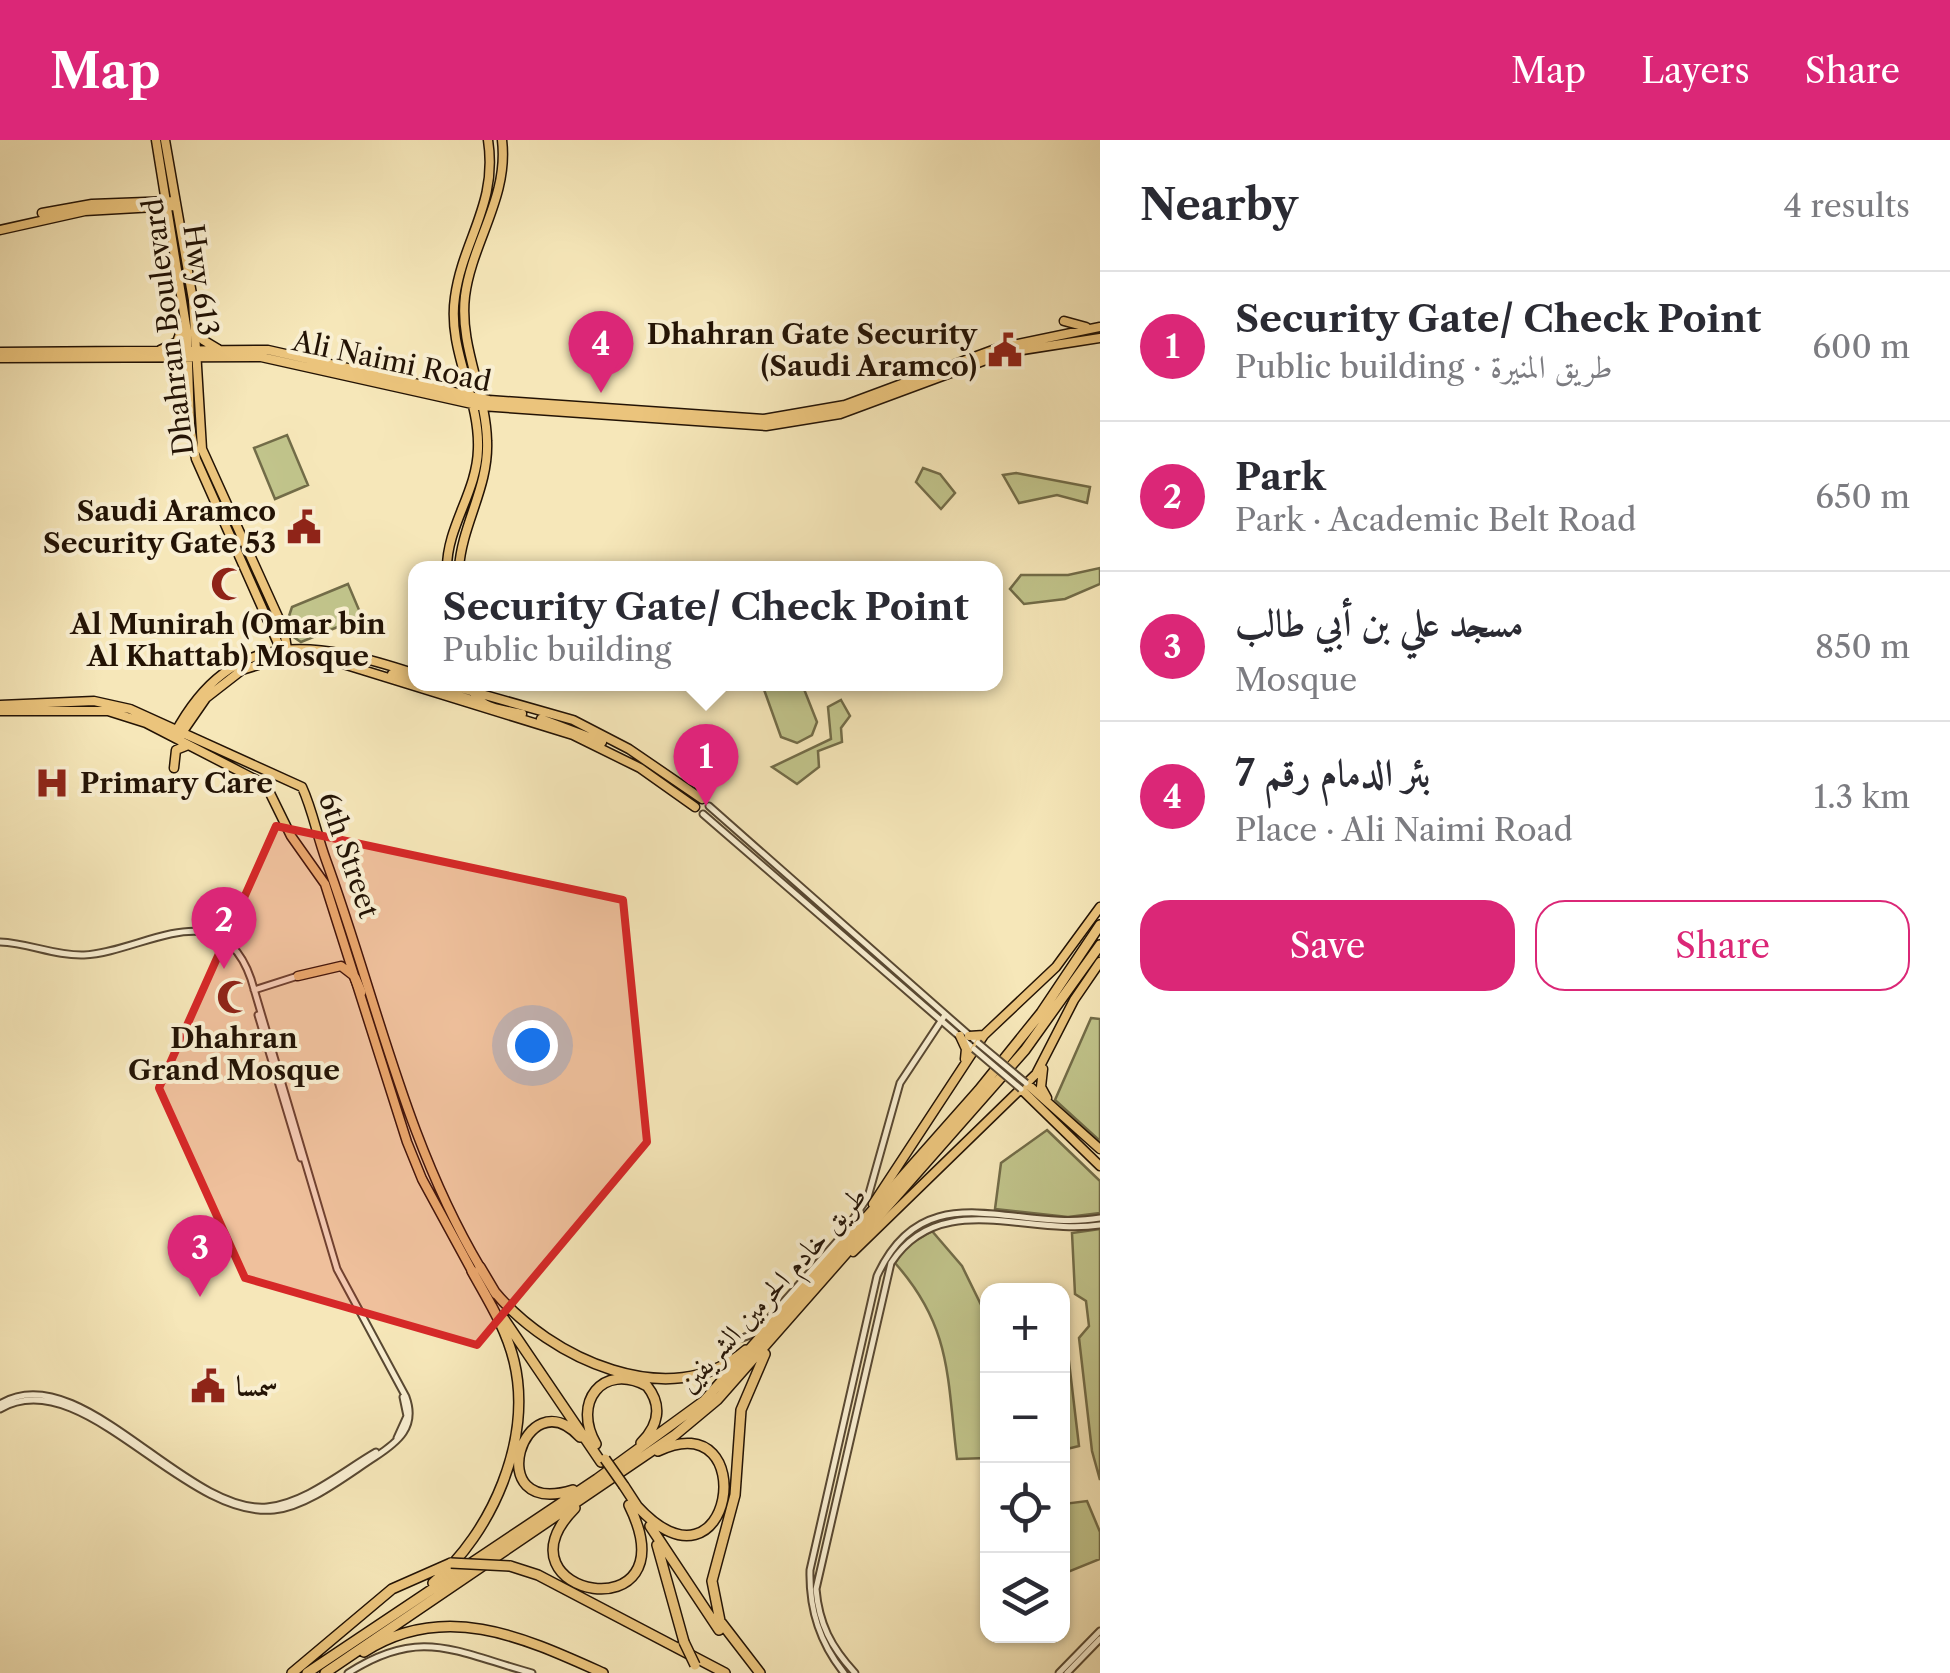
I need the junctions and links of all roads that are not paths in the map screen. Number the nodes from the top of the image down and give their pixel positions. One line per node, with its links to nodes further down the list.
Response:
1 (156, 140): 5 (main road, Hwy 613)
2 (165, 140): 6 (main road, Dhahran Boulevard)
3 (488, 140): 22 (main road)
4 (502, 140): 24 (main road)
5 (161, 165): 6 (main road, Hwy 613); 7 (main road)
6 (172, 203): 7 (main road); 8 (main road, Hwy 613); 11 (main road, Dhahran Boulevard)
7 (142, 205): 8 (main road); 9 (main road)
8 (172, 224): 10 (main road, Hwy 613)
9 (1, 227)
10 (183, 307): 17 (main road); 19 (main road, Hwy 613)
11 (194, 316): 16 (main road); 19 (main road, Dhahran Boulevard)
12 (1064, 320): 13 (main road)
13 (1100, 327): 15 (main road, Ali Naimi Road)
14 (1100, 338): 15 (main road, Ali Naimi Road)
15 (1004, 350): 29 (main road, Ali Naimi Road); 30 (main road, Ali Naimi Road)
16 (227, 351): 19 (main road, Ali Naimi Road); 26 (main road, Ali Naimi Road)
17 (146, 352): 18 (main road, Ali Naimi Road); 19 (main road, Ali Naimi Road)
18 (0, 355): 21 (main road, Ali Naimi Road)
19 (193, 355): 20 (main road, Ali Naimi Road); 21 (main road, Ali Naimi Road); 23 (main road, Hwy 613); 25 (main road, Dhahran Boulevard)
20 (218, 357): 25 (main road); 27 (main road, Ali Naimi Road)
21 (166, 358): 23 (main road)
22 (463, 369): 26 (main road); 28 (main road)
23 (189, 372): 35 (main road, Hwy 613)
24 (473, 373): 28 (main road); 29 (main road)
25 (197, 380): 37 (main road, Dhahran Boulevard)
26 (441, 391): 28 (main road, Ali Naimi Road)
27 (450, 400): 28 (main road, Ali Naimi Road); 31 (main road)
28 (476, 402): 29 (main road, Ali Naimi Road); 30 (main road, Ali Naimi Road); 31 (main road); 32 (main road)
29 (508, 402)
30 (516, 409): 32 (main road)
31 (476, 423): 33 (main road)
32 (488, 439): 34 (main road)
33 (448, 561)
34 (461, 561)
35 (269, 629): 36 (main road, Hwy 613); 38 (main road)
36 (277, 650): 37 (main road); 38 (main road)
37 (286, 653): 39 (main road); 40 (main road); 48 (main road)
38 (250, 657): 48 (main road)
39 (358, 666): 41 (main road); 42 (main road)
40 (408, 672)
41 (408, 679)
42 (408, 684)
43 (427, 691): 54 (main road)
44 (492, 691): 46 (main road)
45 (476, 692): 46 (main road); 54 (main road)
46 (508, 702): 55 (main road)
47 (0, 708): 49 (main road, 6th Street); 50 (main road, 6th Street)
48 (189, 714): 49 (main road); 50 (main road); 51 (main road)
49 (148, 718): 50 (main road, 6th Street)
50 (177, 736): 51 (main road, 6th Street); 52 (main road, 6th Street)
51 (206, 746): 61 (main road, 6th Street)
52 (193, 747): 53 (main road); 61 (main road, 6th Street)
53 (174, 768)
54 (640, 768): 56 (main road)
55 (706, 803): 67 (street)
56 (699, 810): 67 (street)
57 (1100, 907): 68 (main road)
58 (1100, 926): 80 (highway, طريق خادم الحرمين الشريفين)
59 (0, 944): 65 (street)
60 (1100, 945): 83 (highway, طريق خادم الحرمين الشريفين)
61 (356, 958): 63 (street); 66 (main road); 81 (main road)
62 (1100, 962): 71 (main road)
63 (298, 976): 64 (main road); 65 (street)
64 (355, 978): 66 (highway)
65 (253, 991): 87 (street)
66 (360, 992): 81 (main road)
67 (940, 1015): 69 (street); 86 (street)
68 (984, 1035): 69 (main road); 70 (main road)
69 (964, 1036): 70 (street); 72 (main road)
70 (976, 1046): 72 (main road); 73 (street, bridge)
71 (1045, 1062): 73 (main road); 75 (main road)
72 (961, 1068): 80 (main road)
73 (1023, 1086): 74 (main road); 75 (main road); 76 (main road)
74 (1007, 1102): 76 (main road); 83 (main road)
75 (1048, 1102): 77 (main road)
76 (1037, 1104): 78 (main road)
77 (1100, 1149)
78 (1100, 1166)
79 (1100, 1221): 106 (street); 107 (street)
80 (846, 1243): 85 (highway, طريق خادم الحرمين الشريفين)
81 (476, 1269): 82 (highway); 88 (highway); 93 (highway)
82 (494, 1291): 85 (highway); 88 (highway)
83 (815, 1292): 84 (highway, طريق خادم الحرمين الشريفين)
84 (798, 1311): 89 (highway, طريق خادم الحرمين الشريفين); 105 (highway)
85 (781, 1318): 89 (highway, طريق خادم الحرمين الشريفين)
86 (742, 1338)
87 (0, 1406)
88 (602, 1457): 89 (highway); 90 (highway); 92 (highway, bridge)
89 (626, 1464): 90 (highway, طريق خادم الحرمين الشريفين); 91 (highway, طريق خادم الحرمين الشريفين); 92 (highway)
90 (597, 1479): 93 (highway, طريق خادم الحرمين الشريفين)
91 (591, 1492): 92 (highway); 99 (highway, طريق خادم الحرمين الشريفين)
92 (633, 1505): 96 (highway, bridge); 105 (highway)
93 (399, 1609): 98 (highway, طريق خادم الحرمين الشريفين)
94 (1100, 1631): 108 (street)
95 (1100, 1639): 109 (street)
96 (698, 1669)
97 (292, 1673): 104 (highway, bridge)
98 (307, 1673)
99 (325, 1673)
100 (333, 1673): 103 (highway)
101 (348, 1673): 102 (street)
102 (532, 1673)
103 (602, 1673)
104 (726, 1673)
105 (759, 1673)
106 (844, 1673)
107 (854, 1673)
108 (1059, 1673)
109 (1067, 1673)

